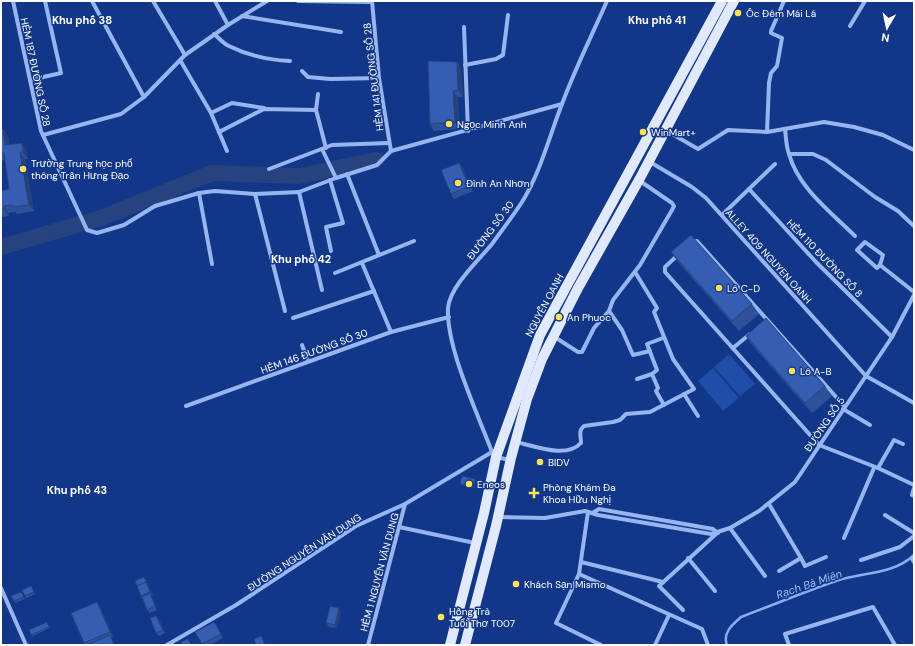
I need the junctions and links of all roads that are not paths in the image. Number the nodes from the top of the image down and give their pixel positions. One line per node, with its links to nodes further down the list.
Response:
1 (13, 1): 27 (street, HẺM 187 ĐƯỜNG SỐ 28)
2 (45, 1): 27 (street)
3 (92, 1): 29 (street)
4 (153, 1): 21 (street)
5 (215, 1): 16 (street)
6 (267, 1): 14 (street)
7 (298, 1): 8 (street)
8 (372, 1): 26 (street, HẺM 141 ĐƯỜNG SỐ 28)
9 (607, 1): 30 (street, ĐƯỜNG SỐ 30)
10 (722, 1): 101 (main road, NGUYỄN OANH)
11 (734, 1): 36 (main road)
12 (784, 1): 38 (street)
13 (865, 1): 17 (street)
14 (242, 16): 16 (street); 19 (street)
15 (508, 16): 24 (street)
16 (228, 25): 20 (street)
17 (850, 26)
18 (464, 27): 24 (street)
19 (341, 32)
20 (214, 34): 21 (street); 23 (street)
21 (185, 55): 22 (street)
22 (180, 60): 29 (street); 33 (street)
23 (290, 61)
24 (465, 64): 35 (street)
25 (302, 71): 26 (street)
26 (379, 78): 40 (street, HẺM 141 ĐƯỜNG SỐ 28)
27 (30, 80): 39 (street, HẺM 187 ĐƯỜNG SỐ 28)
28 (318, 94): 32 (street)
29 (144, 97): 39 (street)
30 (562, 104): 35 (street); 75 (street, ĐƯỜNG SỐ 30)
31 (264, 108): 32 (street); 33 (street); 37 (street)
32 (316, 110): 41 (street)
33 (211, 113): 37 (street)
34 (785, 129): 38 (street); 42 (street); 45 (street)
35 (468, 130): 44 (street)
36 (664, 130): 38 (street); 46 (main road)
37 (219, 132): 43 (street)
38 (767, 132)
39 (43, 136): 55 (street, HẺM 187 ĐƯỜNG SỐ 28)
40 (389, 143): 41 (street); 44 (street, HẺM 141 ĐƯỜNG SỐ 28)
41 (324, 149): 48 (street); 50 (street)
42 (914, 150)
43 (227, 151)
44 (391, 151): 49 (street)
45 (788, 154): 58 (street); 59 (street)
46 (649, 161): 52 (main road); 57 (street, ALLEY 409 NGUYEN OANH)
47 (775, 164): 53 (street)
48 (269, 169)
49 (347, 174): 50 (street); 64 (street)
50 (336, 178): 51 (street)
51 (330, 180): 54 (street); 62 (street)
52 (639, 180): 68 (street); 81 (main road)
53 (749, 189): 57 (street); 82 (street, HẺM 110 ĐƯỜNG SỐ 8)
54 (299, 192): 56 (street); 70 (street)
55 (199, 193): 56 (street); 66 (street)
56 (255, 194): 73 (street)
57 (722, 215): 89 (street, ALLEY 409 NGUYEN OANH)
58 (914, 226)
59 (855, 236)
60 (414, 241): 64 (street)
61 (687, 246): 77 (street)
62 (331, 251)
63 (682, 251): 85 (street)
64 (380, 255): 65 (street)
65 (362, 263): 69 (street); 71 (street)
66 (212, 264)
67 (880, 265): 67 (street); 72 (street)
68 (635, 272): 74 (street); 83 (street)
69 (334, 273)
70 (322, 290)
71 (374, 291): 76 (street); 79 (street)
72 (914, 293): 82 (street, ĐƯỜNG SỐ 5)
73 (285, 311)
74 (608, 311): 81 (street); 86 (street)
75 (448, 317): 79 (street, HẺM 146 ĐƯỜNG SỐ 30); 101 (street, ĐƯỜNG SỐ 30)
76 (293, 318)
77 (767, 319): 78 (street); 95 (street)
78 (762, 323)
79 (391, 332): 87 (street, HẺM 146 ĐƯỜNG SỐ 30)
80 (752, 332): 85 (street)
81 (553, 336): 98 (main road)
82 (892, 337): 89 (street, ĐƯỜNG SỐ 5)
83 (663, 338): 86 (street); 91 (street)
84 (302, 345): 87 (street)
85 (733, 348): 100 (street)
86 (650, 351): 88 (street)
87 (308, 360): 94 (street, HẺM 146 ĐƯỜNG SỐ 30)
88 (652, 374): 90 (street); 93 (street)
89 (866, 376): 92 (street, ALLEY 409 NGUYEN OANH); 95 (street, ĐƯỜNG SỐ 5)
90 (637, 379)
91 (684, 394): 93 (street); 96 (street)
92 (914, 403)
93 (664, 405): 98 (street)
94 (186, 406)
95 (844, 408): 97 (street); 100 (street, ĐƯỜNG SỐ 5)
96 (698, 416)
97 (870, 425)
98 (516, 442): 102 (main road)
99 (903, 444): 103 (street)
100 (819, 445): 103 (street); 108 (street, ĐƯỜNG SỐ 5)
101 (494, 454): 102 (street); 107 (street, ĐƯỜNG NGUYỄN VĂN DUNG); 110 (main road, NGUYỄN OANH)
102 (510, 460): 112 (main road)
103 (876, 468): 104 (street); 117 (street)
104 (914, 485)
105 (914, 488): 106 (street)
106 (914, 496)
107 (405, 504): 113 (street, HẺM 1 NGUYỄN VĂN DUNG); 133 (street, ĐƯỜNG NGUYỄN VĂN DUNG)
108 (769, 504): 114 (street, ĐƯỜNG SỐ 5); 121 (street)
109 (588, 512): 112 (street); 115 (street); 123 (street)
110 (484, 513): 112 (main road); 118 (main road, NGUYỄN OANH)
111 (885, 516): 116 (street)
112 (498, 517): 136 (main road)
113 (399, 527): 118 (street); 134 (street, HẺM 1 NGUYỄN VĂN DUNG)
114 (730, 528): 115 (street, ĐƯỜNG SỐ 5); 126 (street)
115 (718, 533): 120 (street, ĐƯỜNG SỐ 5)
116 (914, 535): 122 (street)
117 (844, 538)
118 (476, 543): 135 (main road, NGUYỄN OANH)
119 (826, 557): 121 (street)
120 (688, 558): 127 (street, ĐƯỜNG SỐ 5); 129 (street)
121 (801, 558): 124 (street)
122 (860, 560)
123 (581, 562): 125 (street); 127 (street)
124 (779, 571)
125 (579, 574): 131 (street); 137 (street)
126 (766, 576)
127 (663, 582): 130 (street)
128 (1, 588): 132 (street)
129 (715, 591)
130 (683, 610)
131 (669, 615): 138 (street); 139 (street)
132 (26, 645)
133 (167, 645)
134 (368, 645)
135 (450, 645)
136 (465, 645)
137 (601, 645)
138 (655, 645)
139 (708, 645)
140 (789, 645): 141 (street)
141 (895, 645)

